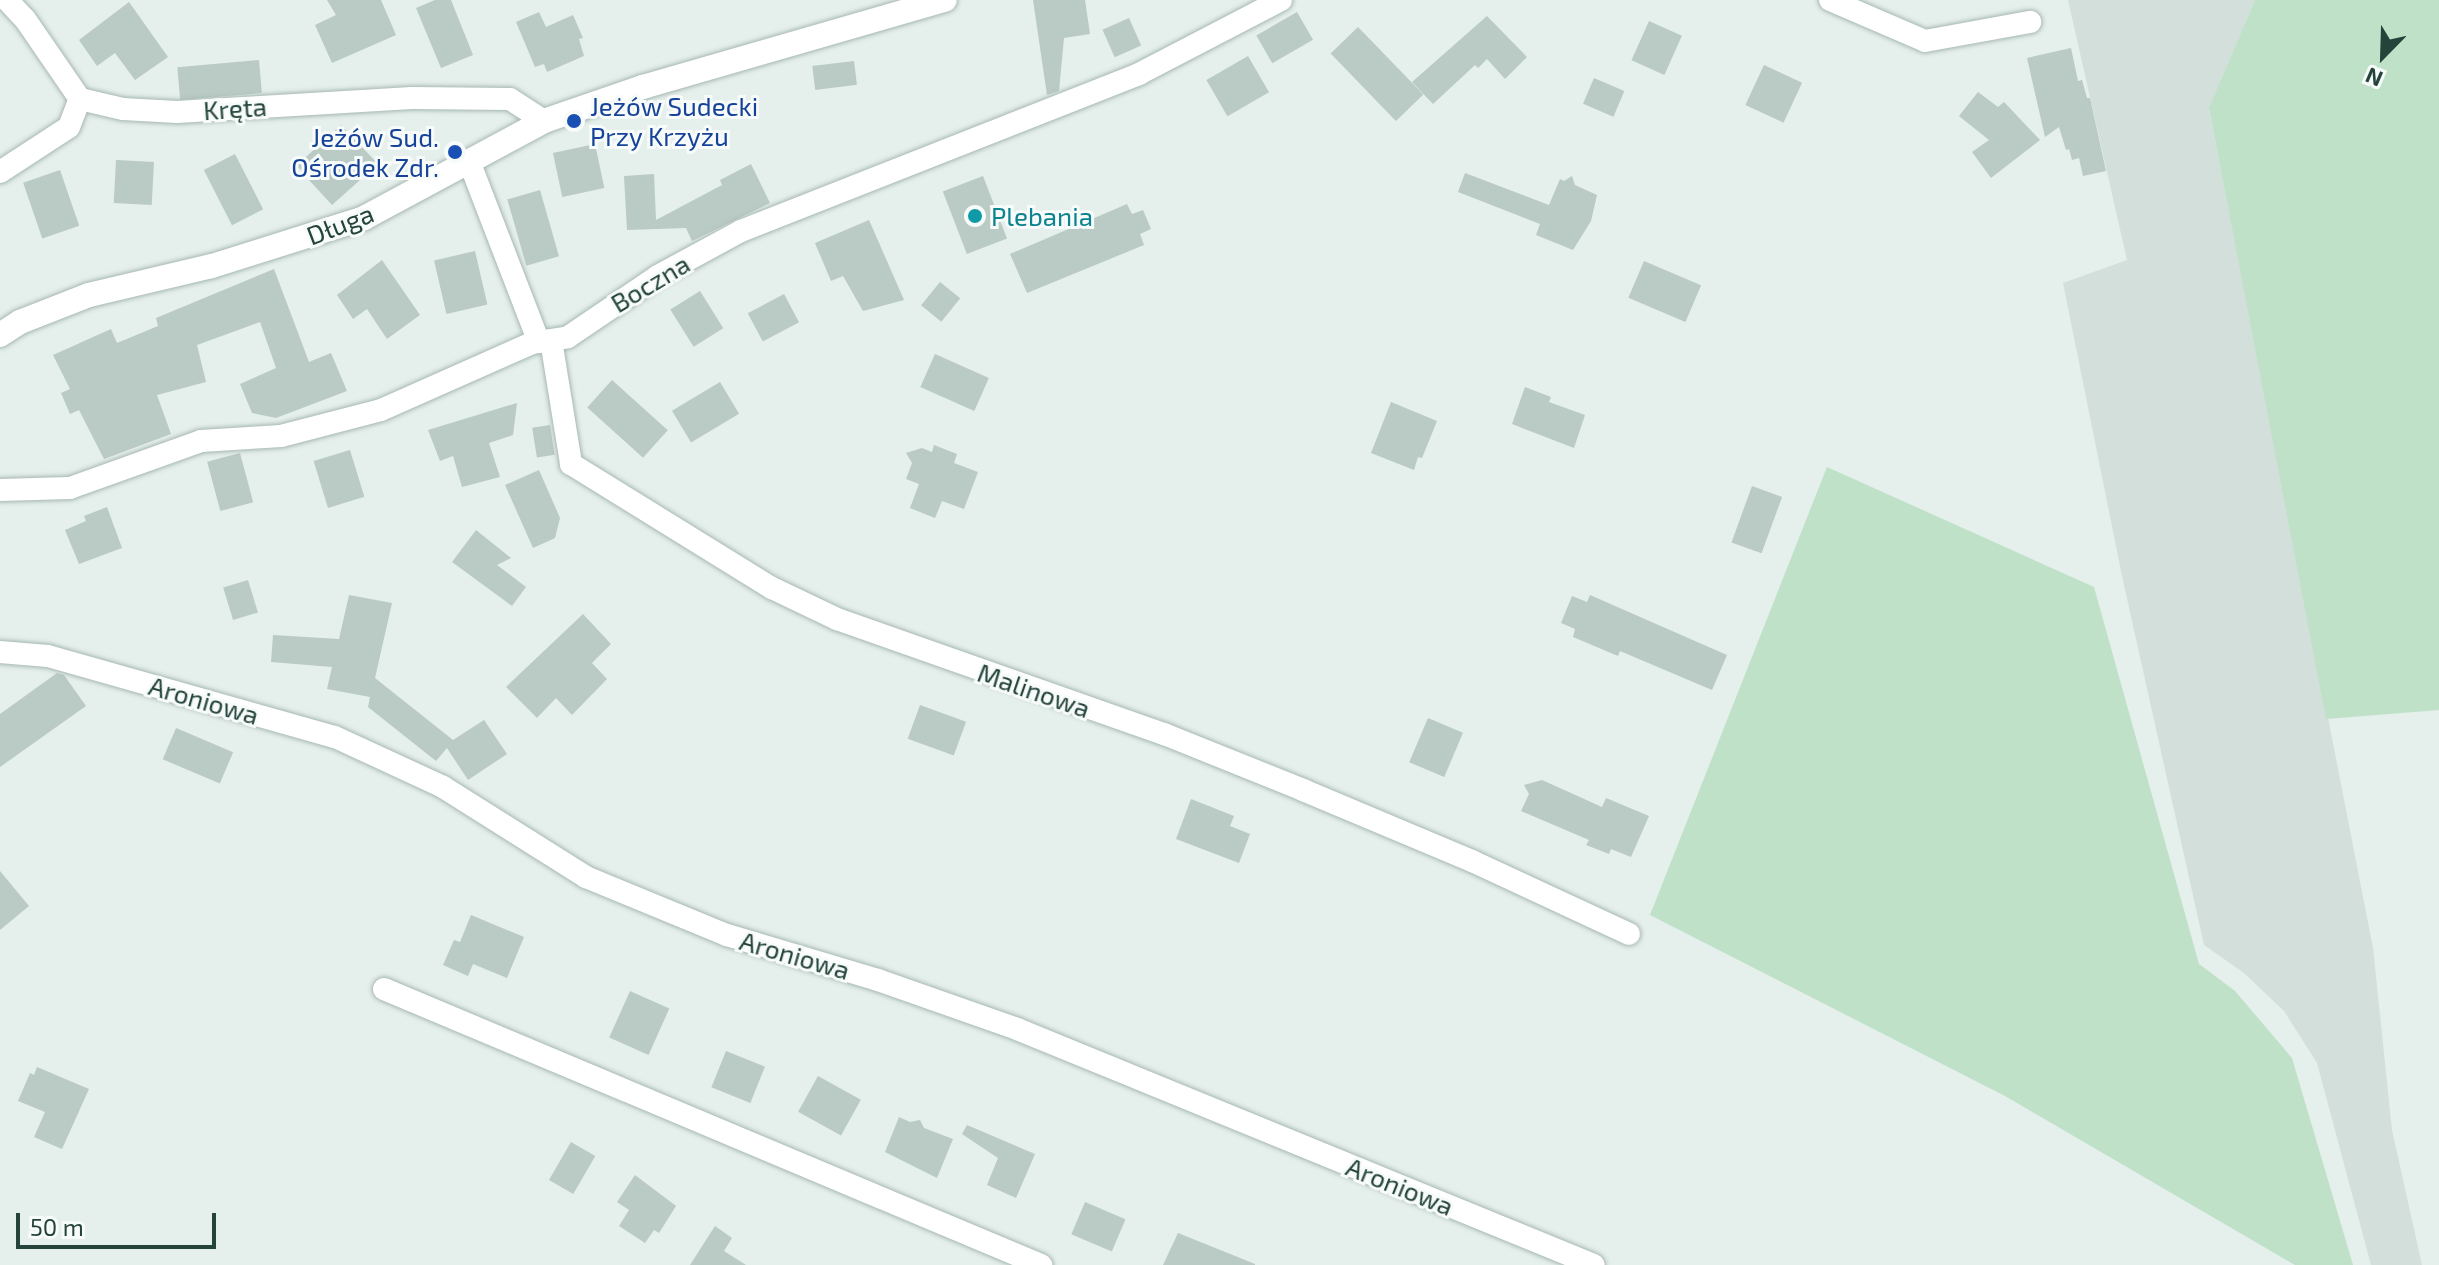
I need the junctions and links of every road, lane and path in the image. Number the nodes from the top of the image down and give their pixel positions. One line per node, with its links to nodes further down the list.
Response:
1 (7, 0): 6 (street)
2 (945, 0): 7 (street, Długa)
3 (1281, 0): 11 (street, Boczna)
4 (1830, 0): 5 (street)
5 (2030, 22)
6 (80, 99): 7 (street, Kręta); 9 (street)
7 (544, 121): 8 (street, Długa)
8 (469, 161): 10 (street, Długa); 11 (street, Malinowa)
9 (0, 172)
10 (0, 335)
11 (545, 341): 12 (street, Boczna); 14 (street, Malinowa)
12 (0, 490)
13 (0, 652): 17 (street, Aroniowa)
14 (1629, 934)
15 (384, 989): 16 (street)
16 (1041, 1265)
17 (1594, 1265)

